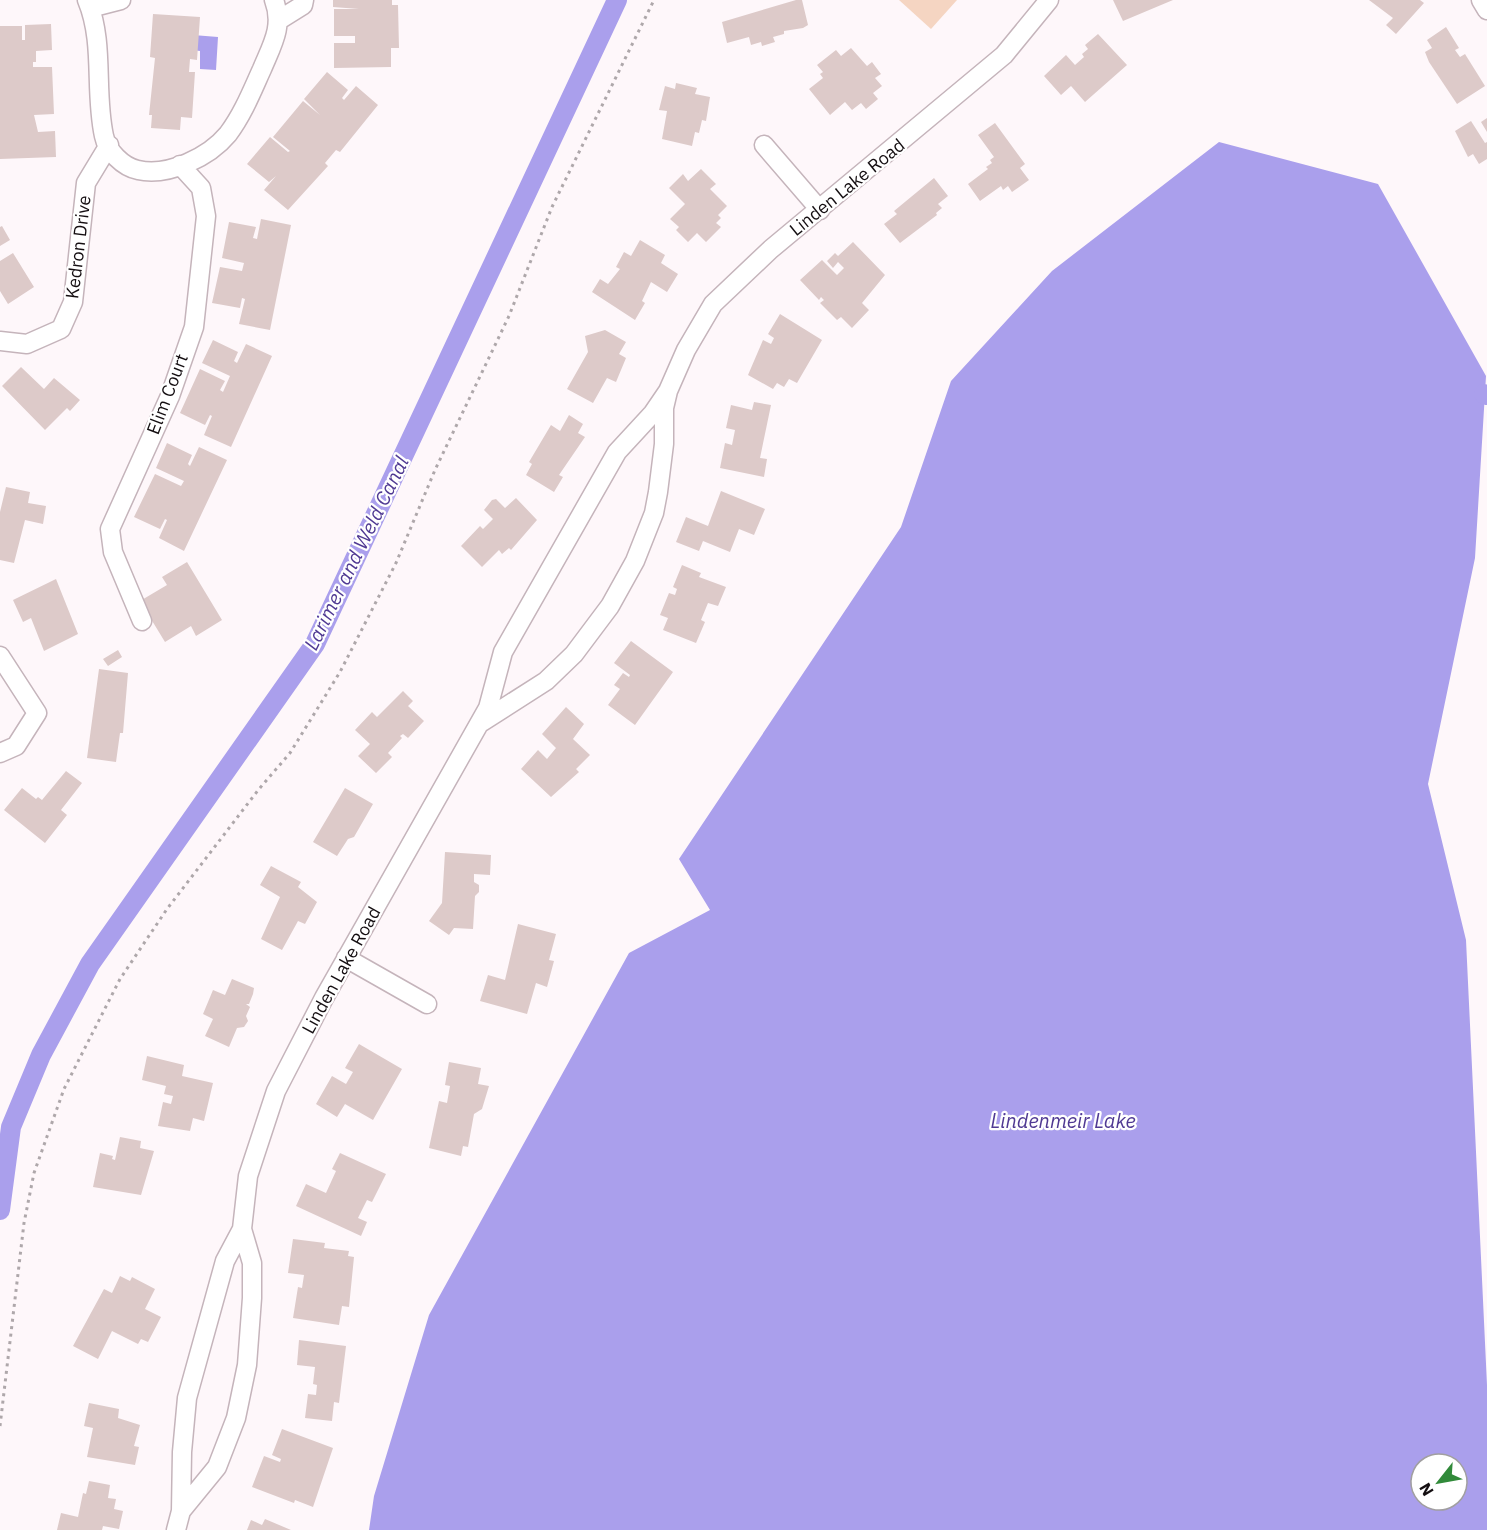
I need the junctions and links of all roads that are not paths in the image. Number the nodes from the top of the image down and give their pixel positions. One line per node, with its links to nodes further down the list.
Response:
1 (121, 0): 6 (street)
2 (274, 0): 8 (street)
3 (304, 0): 8 (street)
4 (1049, 0): 12 (street, Linden Lake Road)
5 (1481, 0): 7 (street)
6 (89, 4): 9 (street)
7 (1487, 10)
8 (279, 20): 11 (street)
9 (109, 145): 11 (street); 13 (street, Kedron Drive)
10 (764, 145): 12 (street)
11 (180, 165): 15 (street, Elim Court)
12 (820, 210): 14 (street, Linden Lake Road)
13 (0, 341)
14 (668, 391): 17 (street, Linden Lake Road); 17 (street, Linden Lake Road)
15 (142, 621)
16 (0, 656): 18 (street)
17 (478, 725): 19 (street, Linden Lake Road)
18 (0, 753)
19 (346, 958): 20 (street); 21 (street, Linden Lake Road)
20 (428, 1004)
21 (242, 1229): 22 (street, Linden Lake Road); 22 (street, Linden Lake Road)
22 (182, 1510): 23 (street, Linden Lake Road)
23 (176, 1530)

